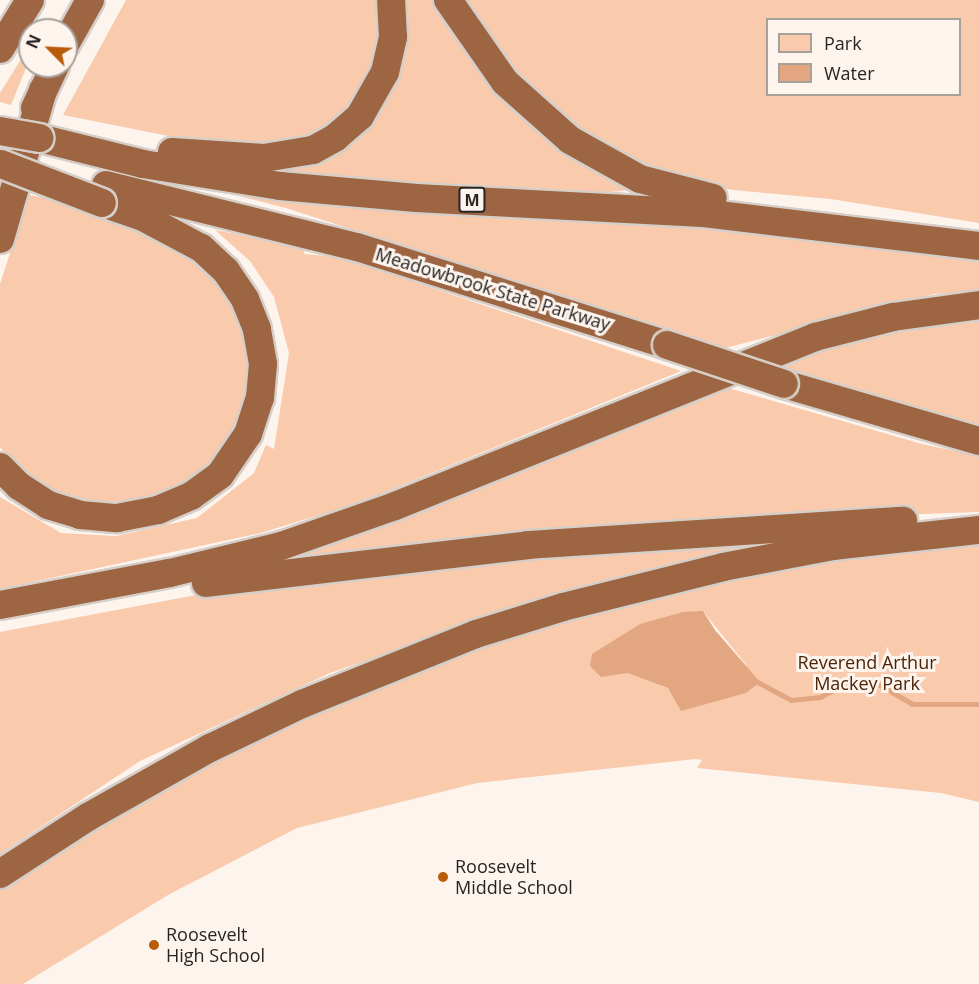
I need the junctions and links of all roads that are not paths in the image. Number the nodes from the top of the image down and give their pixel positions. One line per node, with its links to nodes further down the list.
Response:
1 (30, 0): 6 (highway)
2 (90, 0): 5 (highway)
3 (391, 0): 9 (highway)
4 (448, 0): 12 (highway)
5 (78, 22)
6 (0, 49)
7 (49, 78): 10 (highway); 13 (highway)
8 (0, 131): 9 (highway, M, bridge)
9 (39, 138): 12 (highway, M)
10 (0, 172): 11 (highway, bridge)
11 (104, 194): 16 (highway, Meadowbrook State Parkway, bridge); 17 (highway)
12 (837, 226): 14 (highway, M)
13 (0, 238)
14 (979, 246)
15 (979, 305): 20 (highway)
16 (979, 441)
17 (0, 467)
18 (979, 519): 21 (highway)
19 (979, 530): 22 (highway)
20 (0, 605)
21 (0, 620)
22 (0, 874)

